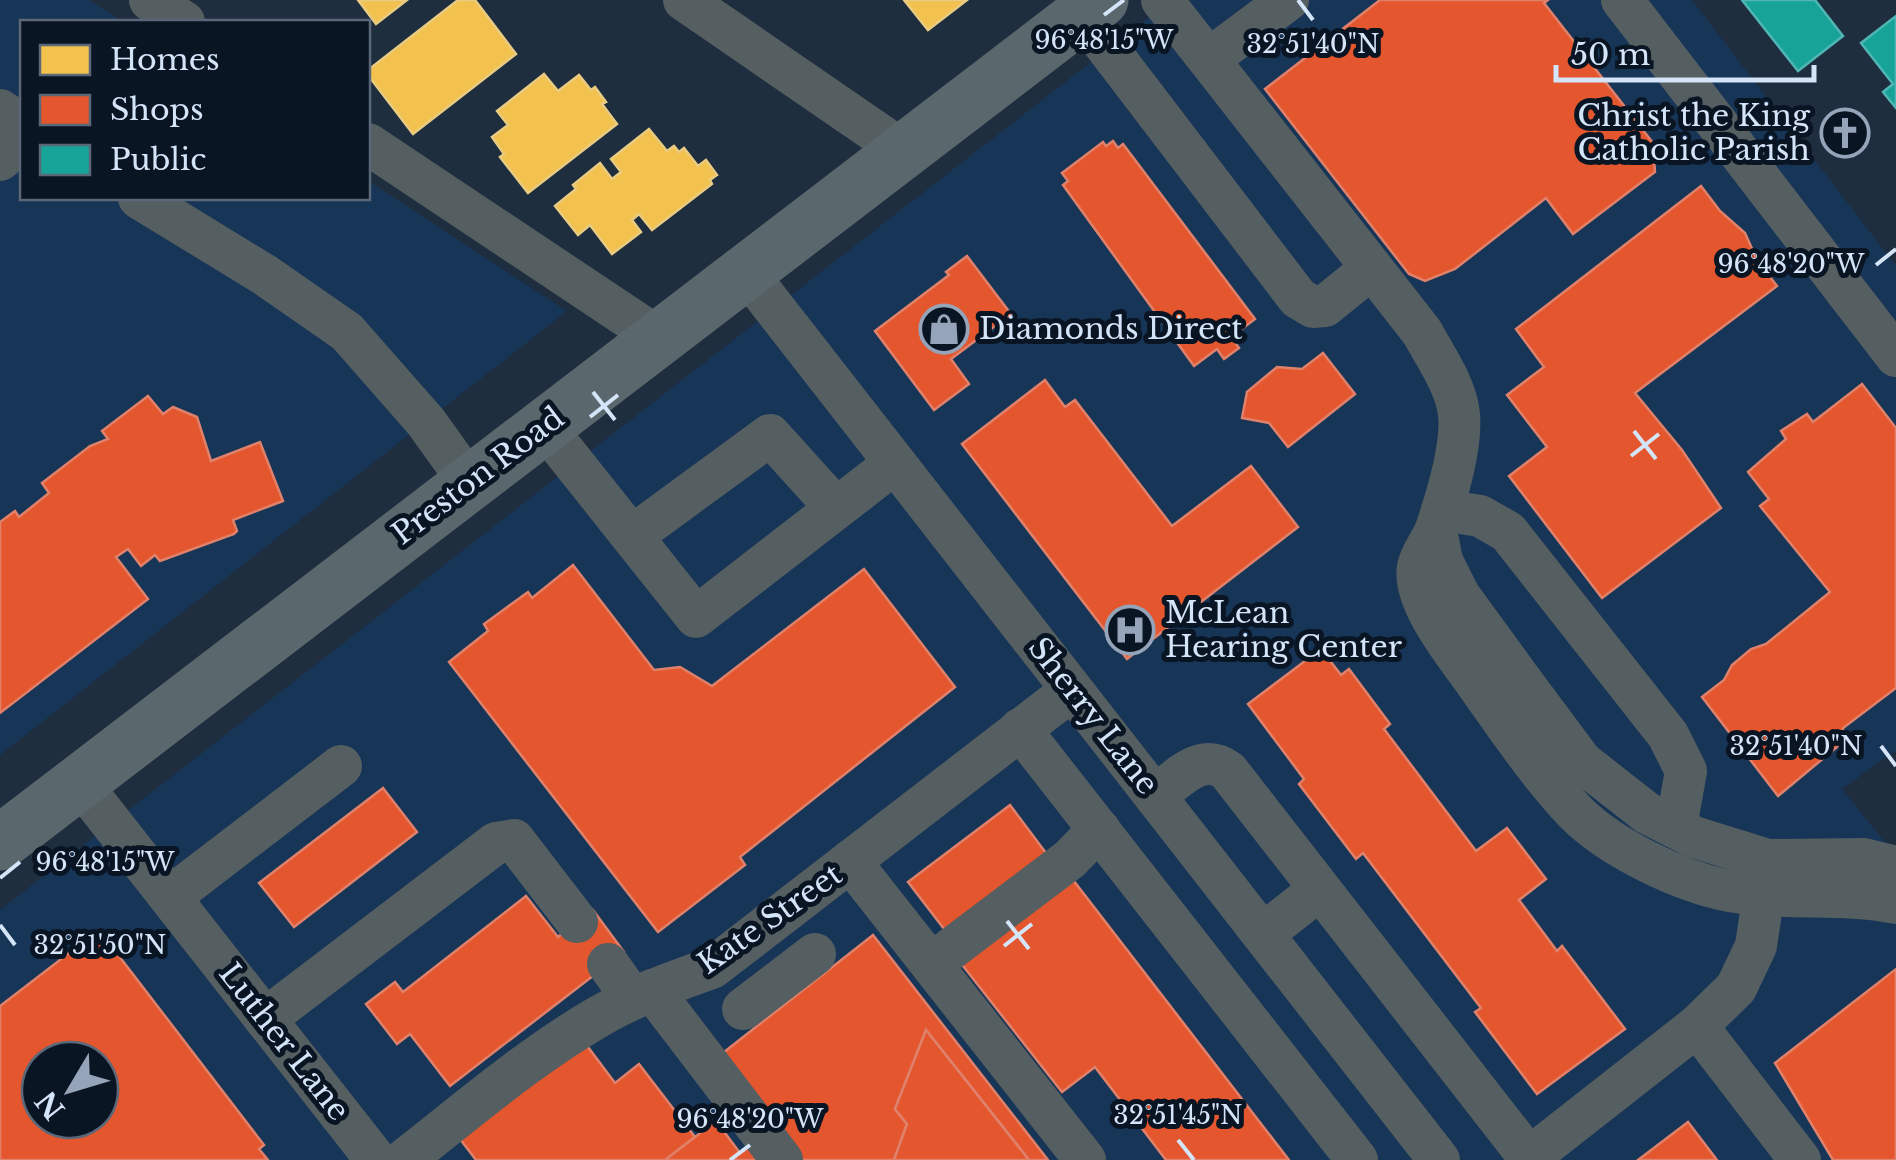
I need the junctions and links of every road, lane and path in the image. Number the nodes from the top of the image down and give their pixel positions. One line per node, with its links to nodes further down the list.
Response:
1 (150, 0): 7 (street)
2 (684, 0): 11 (street)
3 (1162, 0): 8 (street)
4 (1288, 0): 8 (street)
5 (1622, 0): 17 (street)
6 (1091, 8): 11 (main road, Preston Road); 14 (street)
7 (181, 20)
8 (1209, 60): 14 (street)
9 (20, 144): 12 (street)
10 (370, 145): 16 (street)
11 (905, 152): 15 (main road, Preston Road)
12 (0, 160)
13 (142, 200): 20 (street)
14 (1372, 268): 22 (street)
15 (746, 272): 16 (main road, Preston Road); 19 (street, Sherry Lane)
16 (660, 338): 18 (main road, Preston Road)
17 (1896, 356)
18 (544, 426): 20 (main road, Preston Road); 23 (street)
19 (894, 463): 21 (street); 24 (street, Sherry Lane)
20 (469, 482): 27 (main road, Preston Road)
21 (836, 508): 23 (street); 23 (street)
22 (1439, 520): 30 (street); 30 (street)
23 (632, 536)
24 (1072, 690): 25 (street, Kate Street); 28 (street, Sherry Lane)
25 (1020, 729): 29 (street); 32 (street, Kate Street)
26 (341, 766): 36 (street)
27 (80, 783): 31 (main road, Preston Road); 36 (street, Luther Lane)
28 (1155, 796): 35 (street); 40 (street, Sherry Lane)
29 (1099, 829): 42 (street); 52 (street)
30 (1649, 829): 34 (street)
31 (0, 843)
32 (850, 861): 38 (street, Kate Street); 42 (street)
33 (1896, 867): 34 (street)
34 (1766, 878): 37 (street); 46 (street)
35 (1319, 890): 40 (street); 47 (street)
36 (170, 897): 45 (street, Luther Lane)
37 (1896, 904)
38 (782, 914): 43 (street, Kate Street); 43 (street)
39 (577, 922): 45 (street)
40 (1263, 934): 53 (street, Sherry Lane)
41 (608, 964): 44 (street)
42 (931, 964): 51 (street)
43 (712, 968): 44 (street, Kate Street)
44 (642, 994): 49 (street, Kate Street); 50 (street)
45 (265, 1019): 48 (street, Luther Lane)
46 (1696, 1026): 47 (street); 54 (street)
47 (1529, 1159)
48 (376, 1160)
49 (404, 1160)
50 (782, 1160)
51 (1085, 1160)
52 (1356, 1160)
53 (1439, 1160)
54 (1800, 1160)

